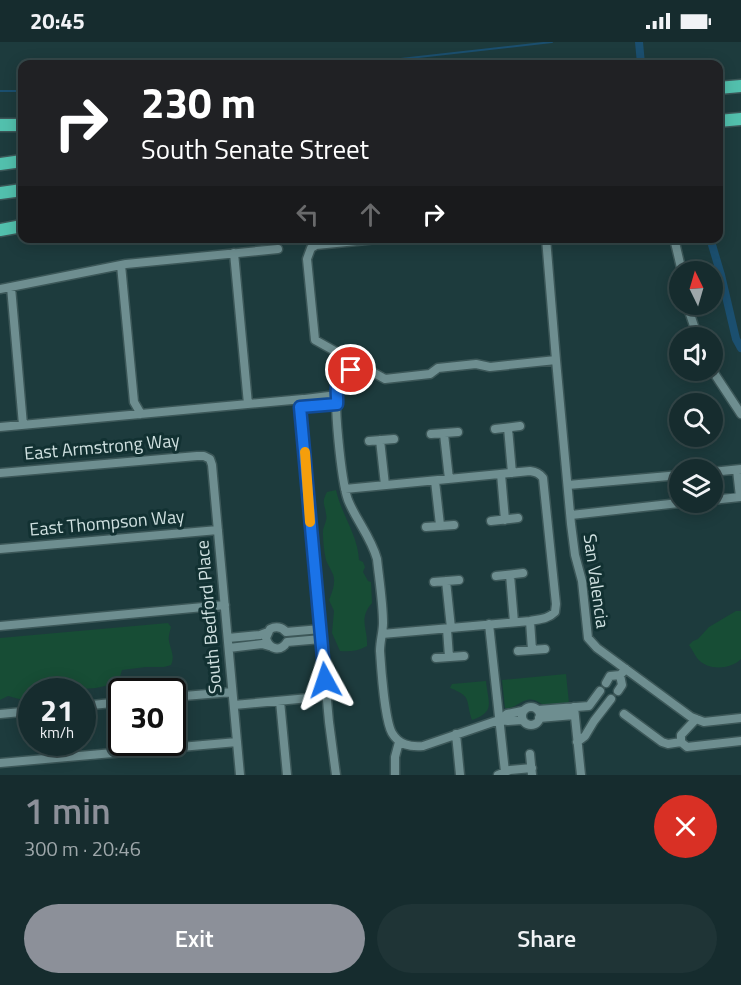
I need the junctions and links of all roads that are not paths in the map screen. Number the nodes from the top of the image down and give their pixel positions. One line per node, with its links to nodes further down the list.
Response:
1 (741, 86): 2 (highway)
2 (723, 88)
3 (741, 119): 4 (highway)
4 (723, 121)
5 (0, 125): 6 (highway)
6 (18, 125)
7 (18, 162): 8 (highway)
8 (0, 164)
9 (18, 190): 10 (highway)
10 (0, 192)
11 (18, 227): 12 (highway)
12 (0, 231)
13 (336, 243): 23 (street)
14 (546, 243): 22 (street, San Valencia)
15 (675, 243): 18 (street)
16 (278, 249): 17 (street)
17 (234, 253): 19 (street); 27 (street)
18 (679, 261)
19 (121, 265): 20 (street); 28 (street)
20 (11, 287): 21 (street); 30 (street)
21 (0, 289)
22 (556, 360): 23 (street); 51 (street, San Valencia)
23 (350, 362): 25 (street)
24 (719, 381): 29 (street)
25 (337, 399): 26 (street); 52 (street)
26 (302, 403): 27 (street); 77 (street)
27 (248, 404): 28 (street)
28 (141, 414): 30 (street)
29 (741, 414)
30 (22, 425): 32 (street)
31 (520, 426): 33 (street)
32 (0, 427)
33 (508, 428): 34 (street); 45 (street)
34 (495, 429)
35 (458, 432): 37 (street)
36 (431, 434): 37 (street)
37 (444, 434): 48 (street)
38 (394, 439): 39 (street)
39 (380, 440): 40 (street); 50 (street)
40 (369, 441)
41 (207, 457): 44 (street, East Armstrong Way); 62 (street, South Bedford Place)
42 (739, 470): 43 (street); 53 (street)
43 (723, 471)
44 (0, 473)
45 (512, 473): 46 (street); 71 (street)
46 (501, 474): 48 (street); 57 (street)
47 (669, 476): 51 (street)
48 (448, 479): 49 (street)
49 (435, 481): 50 (street); 59 (street)
50 (385, 485): 52 (street)
51 (568, 485): 55 (street, San Valencia)
52 (345, 489): 78 (street)
53 (723, 499)
54 (669, 504): 55 (street, San Valencia)
55 (571, 515): 87 (street, San Valencia)
56 (518, 518): 57 (street)
57 (505, 520): 58 (street)
58 (491, 521)
59 (440, 525): 60 (street); 61 (street)
60 (454, 525)
61 (426, 527)
62 (218, 530): 63 (street, East Thompson Way); 70 (street, South Bedford Place)
63 (0, 549)
64 (523, 573): 65 (street)
65 (510, 575): 66 (street); 72 (street)
66 (496, 576)
67 (459, 580): 68 (street)
68 (446, 581): 69 (street); 75 (street)
69 (434, 582)
70 (225, 605): 74 (street); 79 (street, South Bedford Place)
71 (530, 621): 72 (street); 82 (street)
72 (514, 622): 73 (street)
73 (489, 624): 75 (street); 107 (street)
74 (0, 626)
75 (449, 629): 78 (street); 85 (street)
76 (268, 632): 77 (street); 79 (street); 80 (street)
77 (321, 634): 80 (street); 120 (street)
78 (382, 634): 111 (street)
79 (228, 643): 80 (street); 91 (street, South Bedford Place)
80 (269, 646)
81 (545, 649): 82 (street)
82 (532, 650): 83 (street)
83 (518, 651)
84 (464, 656): 85 (street)
85 (449, 657): 86 (street)
86 (436, 658)
87 (623, 672): 88 (street); 90 (street); 105 (street, San Valencia)
88 (606, 683)
89 (600, 691): 96 (street)
90 (618, 691)
91 (232, 692): 92 (street); 97 (street, South Bedford Place)
92 (186, 696)
93 (309, 698): 95 (street)
94 (611, 699): 98 (street)
95 (280, 701): 97 (street); 119 (street)
96 (592, 702): 98 (street); 99 (street)
97 (234, 705): 110 (street, South Bedford Place)
98 (603, 710): 112 (street)
99 (574, 711): 102 (street); 112 (street)
100 (18, 712): 101 (street)
101 (0, 714)
102 (539, 714): 104 (street); 104 (street)
103 (624, 714): 113 (street)
104 (522, 716): 107 (street)
105 (696, 718): 106 (street, San Valencia); 113 (street)
106 (741, 718)
107 (499, 720): 108 (street); 117 (street)
108 (456, 734): 111 (street); 122 (street)
109 (741, 741): 113 (street)
110 (237, 742): 115 (street); 118 (street, South Bedford Place)
111 (399, 742): 121 (street)
112 (577, 742): 123 (street)
113 (681, 742)
114 (530, 754): 116 (street)
115 (0, 764)
116 (532, 772): 117 (street)
117 (501, 774)
118 (240, 775)
119 (287, 775)
120 (336, 775)
121 (395, 775)
122 (460, 775)
123 (581, 775)

